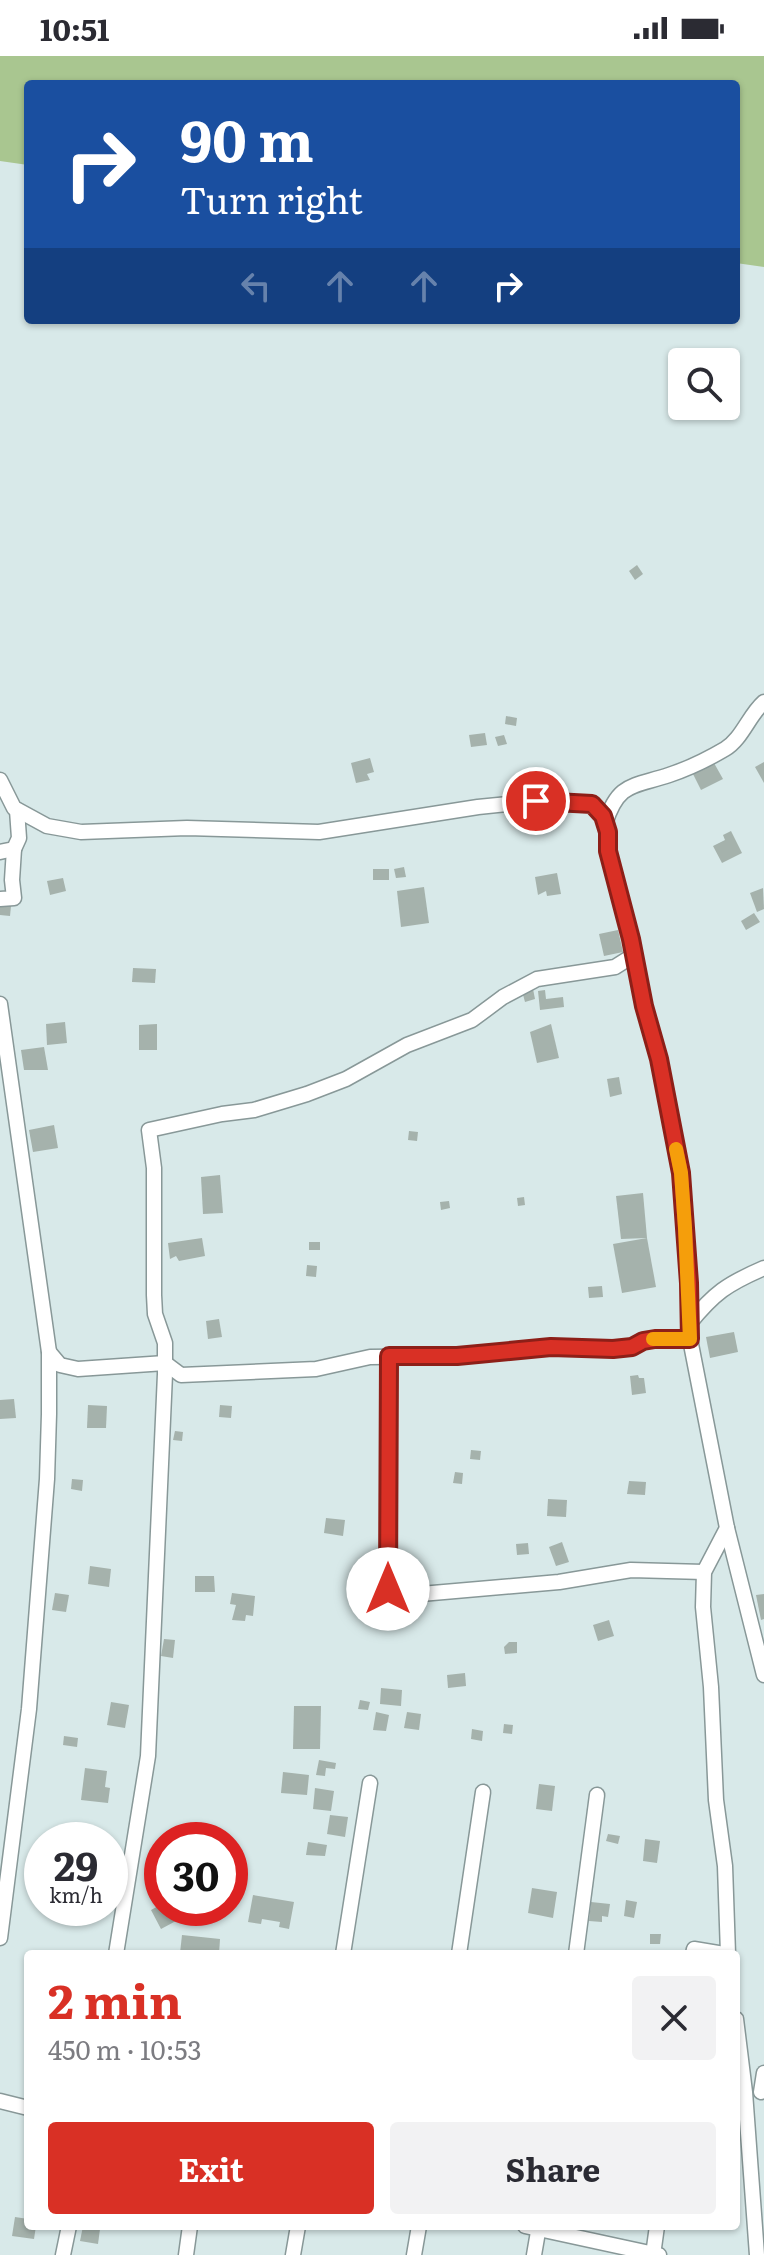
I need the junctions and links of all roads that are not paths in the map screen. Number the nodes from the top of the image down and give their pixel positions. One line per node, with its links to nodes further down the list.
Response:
1 (764, 702): 4 (street)
2 (0, 780): 3 (street)
3 (17, 810): 4 (street); 5 (street)
4 (605, 824): 7 (street)
5 (7, 850): 6 (street)
6 (0, 899)
7 (634, 955): 11 (street); 14 (street)
8 (0, 1004): 9 (street)
9 (6, 1084): 12 (street)
10 (764, 1268): 11 (street)
11 (690, 1332): 13 (street); 17 (street)
12 (49, 1352): 14 (street); 23 (street)
13 (389, 1356): 15 (street); 18 (street)
14 (165, 1363): 15 (street); 16 (street)
15 (181, 1375): 16 (street)
16 (164, 1387): 24 (street)
17 (727, 1528): 18 (street); 19 (street)
18 (704, 1572): 28 (street)
19 (764, 1675)
20 (370, 1783): 25 (street)
21 (483, 1792): 26 (street)
22 (597, 1795): 27 (street)
23 (0, 1938)
24 (117, 1950)
25 (344, 1950)
26 (460, 1950)
27 (577, 1950)
28 (726, 1950)
29 (740, 2051): 31 (street)
30 (764, 2073): 32 (street)
31 (745, 2092): 32 (street); 48 (street)
32 (762, 2092)
33 (0, 2101): 34 (street)
34 (24, 2107)
35 (68, 2230): 42 (street)
36 (189, 2230): 43 (street)
37 (297, 2230): 44 (street)
38 (418, 2230): 45 (street)
39 (534, 2230): 46 (street)
40 (547, 2230): 47 (street)
41 (657, 2230): 47 (street)
42 (63, 2255)
43 (186, 2255)
44 (293, 2255)
45 (414, 2255)
46 (534, 2255)
47 (655, 2255)
48 (757, 2255)

